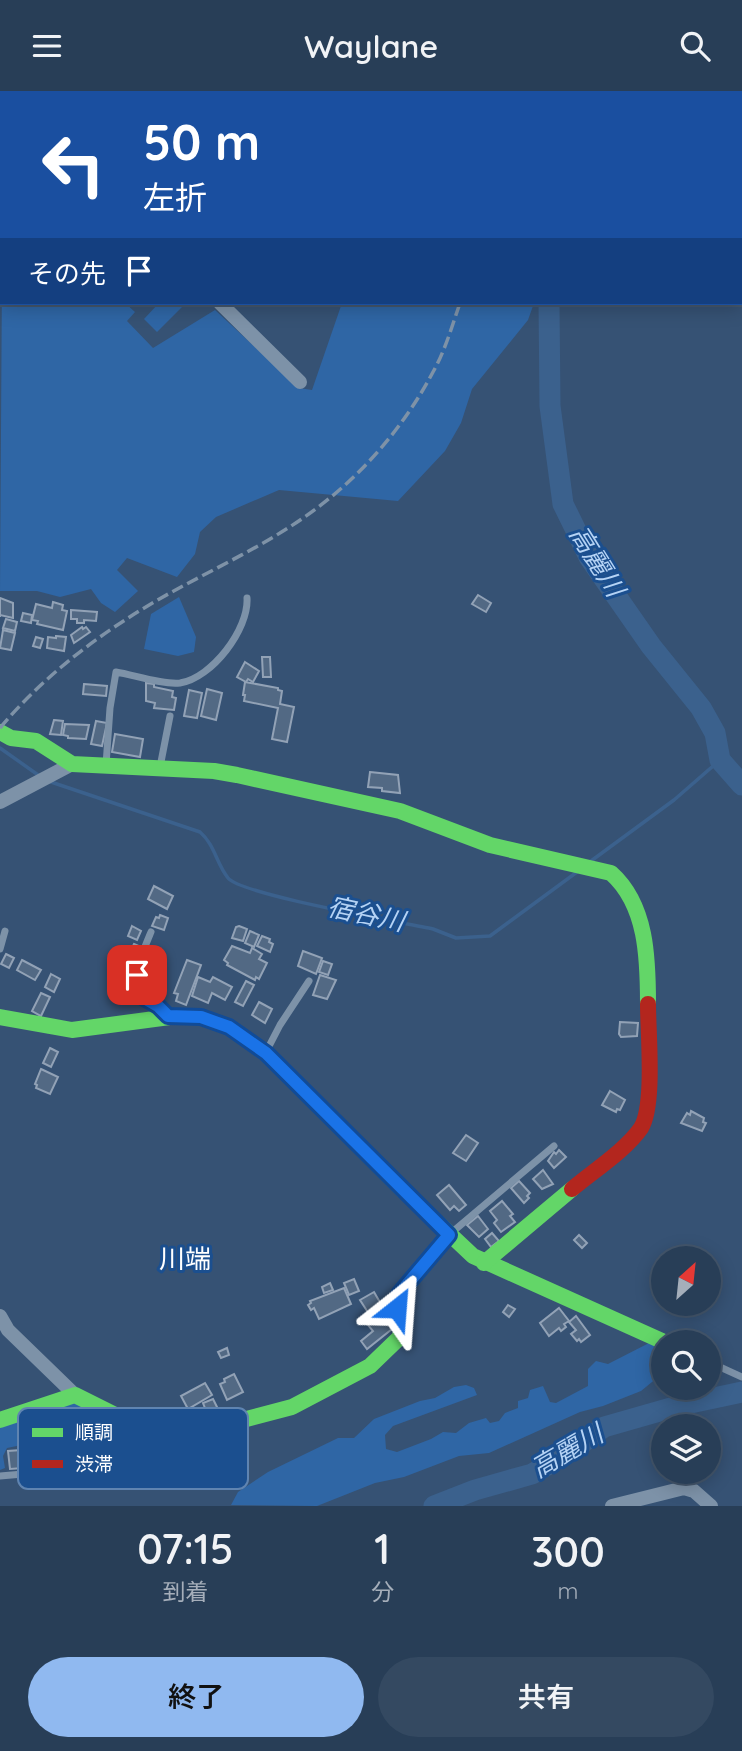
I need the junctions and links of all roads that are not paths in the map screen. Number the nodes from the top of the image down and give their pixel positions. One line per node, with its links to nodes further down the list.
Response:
1 (222, 305): 2 (street)
2 (300, 382)
3 (247, 598): 7 (lane)
4 (170, 716): 8 (lane)
5 (0, 732): 6 (street)
6 (72, 764): 7 (street); 9 (street)
7 (106, 766): 8 (street)
8 (160, 770): 19 (street)
9 (0, 802)
10 (5, 931): 12 (lane)
11 (151, 932): 14 (lane)
12 (0, 949)
13 (309, 981): 16 (lane)
14 (168, 1016): 15 (street); 16 (street)
15 (0, 1017)
16 (266, 1053): 18 (street)
17 (554, 1146): 18 (lane)
18 (449, 1235): 19 (street); 28 (street)
19 (484, 1263): 21 (street)
20 (0, 1316): 24 (street)
21 (651, 1337)
22 (721, 1367): 23 (lane)
23 (742, 1377)
24 (75, 1395): 25 (street); 26 (street)
25 (36, 1408)
26 (103, 1408)
27 (18, 1414): 29 (street)
28 (248, 1419)
29 (0, 1420)
30 (18, 1475): 31 (lane)
31 (0, 1476)
32 (612, 1506): 33 (street)
33 (710, 1506)

